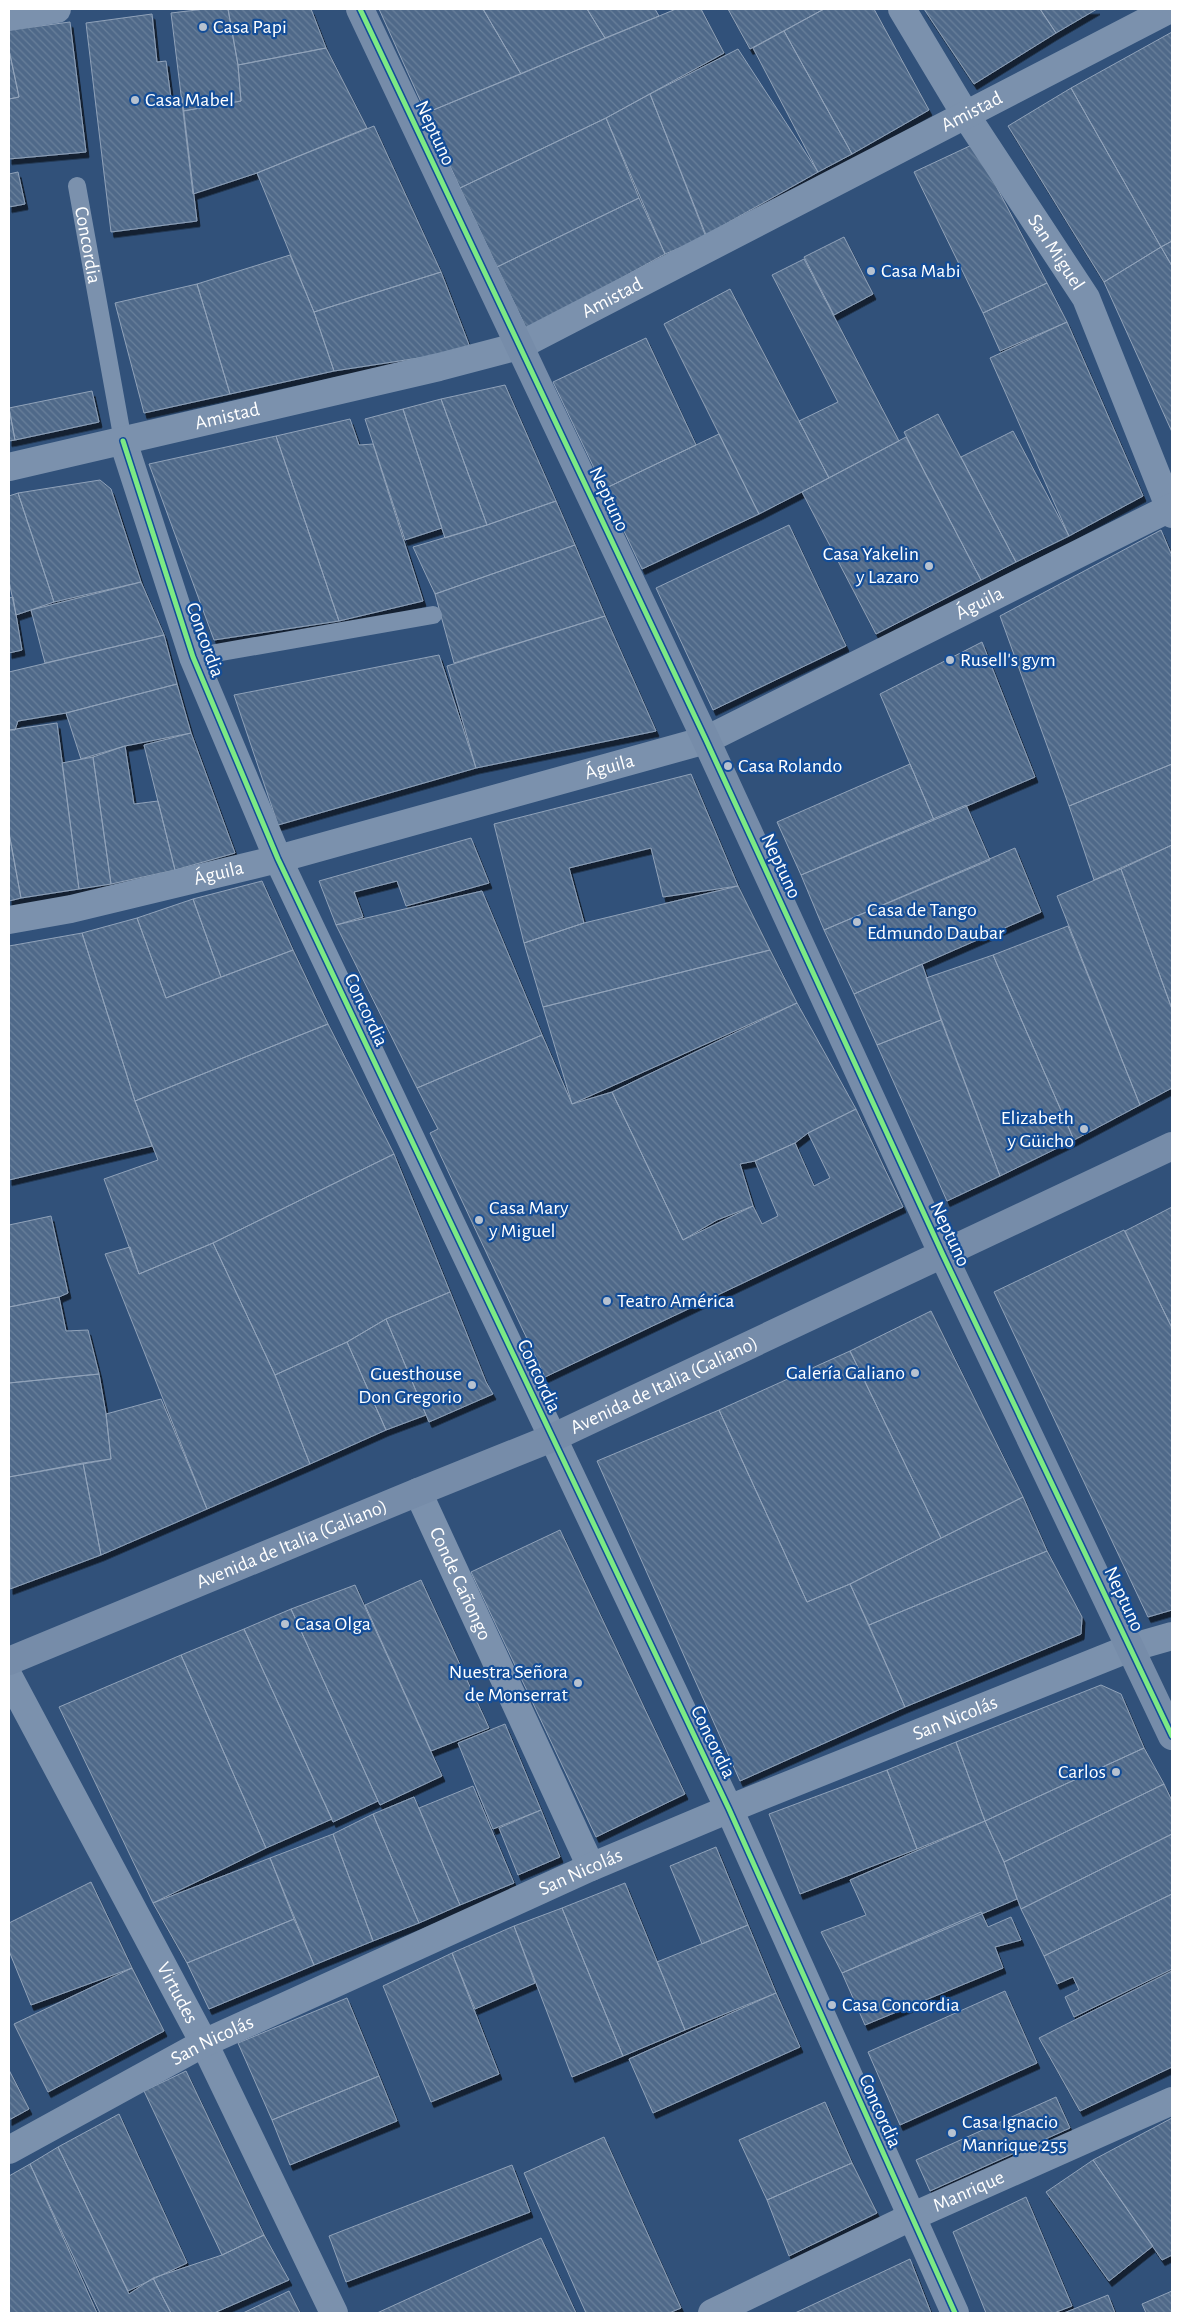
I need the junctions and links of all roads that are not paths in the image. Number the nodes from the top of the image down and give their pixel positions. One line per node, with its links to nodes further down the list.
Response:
1 (57, 9): 5 (street)
2 (360, 9): 8 (street, Neptuno)
3 (902, 9): 6 (street, San Miguel)
4 (1170, 9): 6 (street, Amistad)
5 (9, 17)
6 (965, 114): 8 (street, Amistad); 11 (street, San Miguel)
7 (76, 186): 9 (lane, Concordia)
8 (519, 346): 9 (street, Amistad); 14 (street, Neptuno)
9 (123, 441): 10 (street, Amistad); 13 (street, Concordia)
10 (9, 467)
11 (1171, 509): 14 (street, Águila)
12 (433, 615): 13 (lane)
13 (193, 657): 15 (street, Concordia)
14 (706, 740): 15 (street, Águila); 18 (street, Neptuno)
15 (278, 859): 16 (street, Águila); 19 (street, Concordia)
16 (9, 920)
17 (1172, 1146): 18 (street, Avenida de Italia (Galiano))
18 (943, 1255): 19 (street, Avenida de Italia (Galiano)); 22 (street, Neptuno)
19 (552, 1438): 20 (street, Avenida de Italia (Galiano)); 26 (street, Concordia)
20 (418, 1492): 23 (street, Avenida de Italia (Galiano)); 27 (street, Conde Cañongo)
21 (1172, 1636): 22 (street, San Nicolás)
22 (1130, 1648): 25 (street, Neptuno); 26 (street, San Nicolás)
23 (9, 1661)
24 (9, 1677): 28 (street, Virtudes)
25 (1172, 1736)
26 (729, 1809): 27 (street, San Nicolás); 31 (street, Concordia)
27 (591, 1867): 28 (street, San Nicolás)
28 (204, 2043): 30 (street, San Nicolás); 32 (street, Virtudes)
29 (1172, 2101): 31 (street, Manrique)
30 (9, 2150)
31 (911, 2217): 33 (street, Manrique); 34 (street, Concordia)
32 (334, 2313)
33 (712, 2313)
34 (955, 2313)

